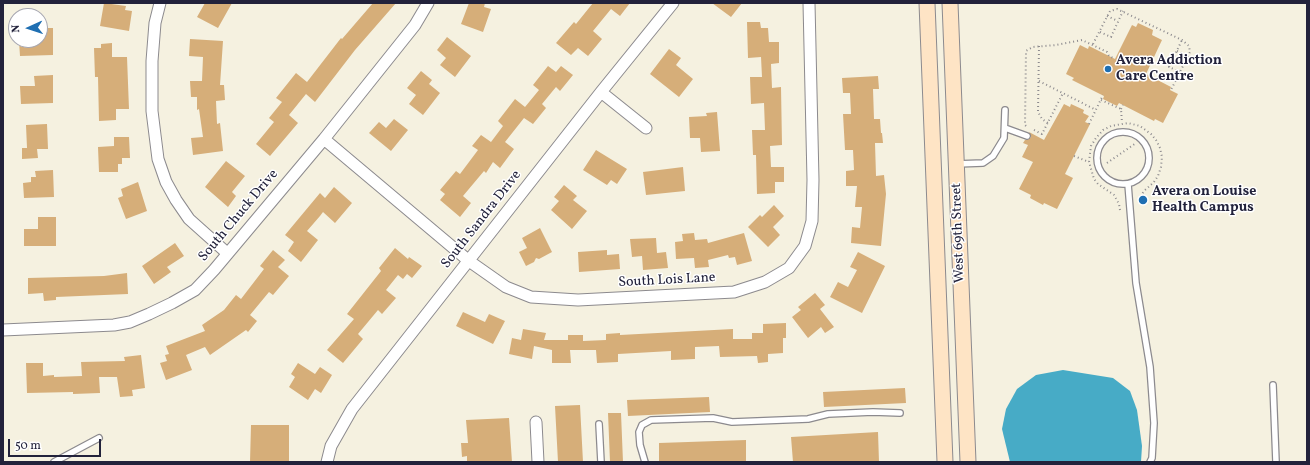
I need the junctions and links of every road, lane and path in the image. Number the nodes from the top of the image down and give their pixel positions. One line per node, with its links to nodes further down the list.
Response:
1 (160, 3): 43 (street)
2 (428, 3): 34 (street, South Chuck Drive)
3 (673, 3): 20 (street, South Sandra Drive)
4 (808, 3): 44 (street, South Lois Lane)
5 (927, 3): 56 (main road, West 69th Street)
6 (950, 3): 39 (main road, West 69th Street)
7 (1124, 12): 8 (path); 9 (path); 11 (path)
8 (1107, 16): 9 (path); 10 (path)
9 (1118, 21): 10 (path)
10 (1099, 32): 12 (path)
11 (1182, 40): 14 (path); 15 (path)
12 (1093, 44): 13 (path); 16 (path)
13 (1039, 46): 18 (path); 28 (path)
14 (1177, 51): 15 (path); 17 (path)
15 (1189, 56): 17 (path)
16 (1115, 59)
17 (1180, 72): 19 (path)
18 (1039, 81): 21 (path); 28 (path)
19 (1171, 90)
20 (601, 92): 31 (street); 44 (street, South Sandra Drive)
21 (1063, 93): 27 (path); 28 (path)
22 (1103, 95): 23 (path)
23 (1101, 100): 25 (path); 27 (path)
24 (1123, 105): 25 (path)
25 (1121, 109): 29 (path)
26 (1005, 110): 32 (lane)
27 (1096, 110): 30 (path)
28 (1048, 123)
29 (1122, 123): 37 (path); 41 (path)
30 (1089, 124)
31 (646, 128)
32 (1005, 128): 33 (lane); 39 (lane)
33 (1027, 136)
34 (324, 139): 43 (street, South Chuck Drive); 44 (street, South Lois Lane)
35 (1136, 144): 38 (path)
36 (1074, 156): 37 (path)
37 (1089, 162): 42 (path)
38 (1107, 163)
39 (956, 164): 57 (main road, West 69th Street)
40 (1128, 184): 40 (lane); 58 (lane)
41 (1138, 202)
42 (1120, 210)
43 (227, 253): 45 (street, South Chuck Drive)
44 (469, 261): 52 (street, South Sandra Drive)
45 (3, 330)
46 (1273, 385): 59 (lane)
47 (900, 413): 55 (lane)
48 (536, 422): 53 (street)
49 (599, 424): 54 (lane)
50 (99, 438): 51 (lane)
51 (54, 462)
52 (327, 462)
53 (538, 462)
54 (601, 462)
55 (644, 462)
56 (945, 462)
57 (968, 462)
58 (1150, 462)
59 (1276, 462)

